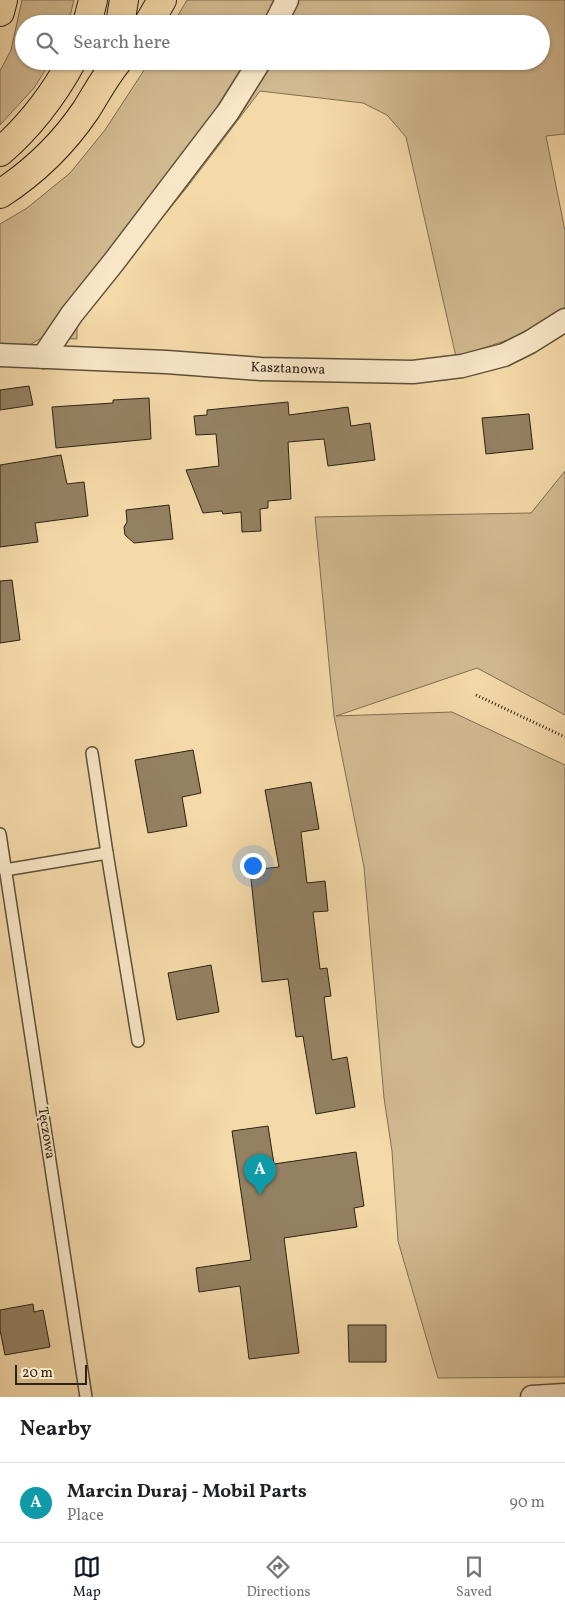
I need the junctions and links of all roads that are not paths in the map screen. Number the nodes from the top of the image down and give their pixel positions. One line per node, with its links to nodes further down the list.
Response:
1 (3, 0): 6 (highway)
2 (93, 0): 7 (highway)
3 (124, 0): 8 (highway)
4 (162, 0): 9 (highway)
5 (287, 0): 10 (street)
6 (0, 12)
7 (89, 15)
8 (122, 15)
9 (153, 15)
10 (280, 15)
11 (67, 70): 14 (highway)
12 (110, 70): 15 (highway)
13 (254, 70): 18 (street)
14 (0, 152)
15 (0, 194)
16 (565, 320): 18 (street, Kasztanowa)
17 (0, 355): 18 (street, Kasztanowa)
18 (43, 357)
19 (92, 752): 21 (lane)
20 (0, 834): 22 (lane, Tęczowa)
21 (107, 853): 22 (lane); 23 (lane)
22 (5, 870): 25 (lane, Tęczowa)
23 (138, 1041)
24 (562, 1396): 26 (street)
25 (86, 1397)
26 (532, 1397)

